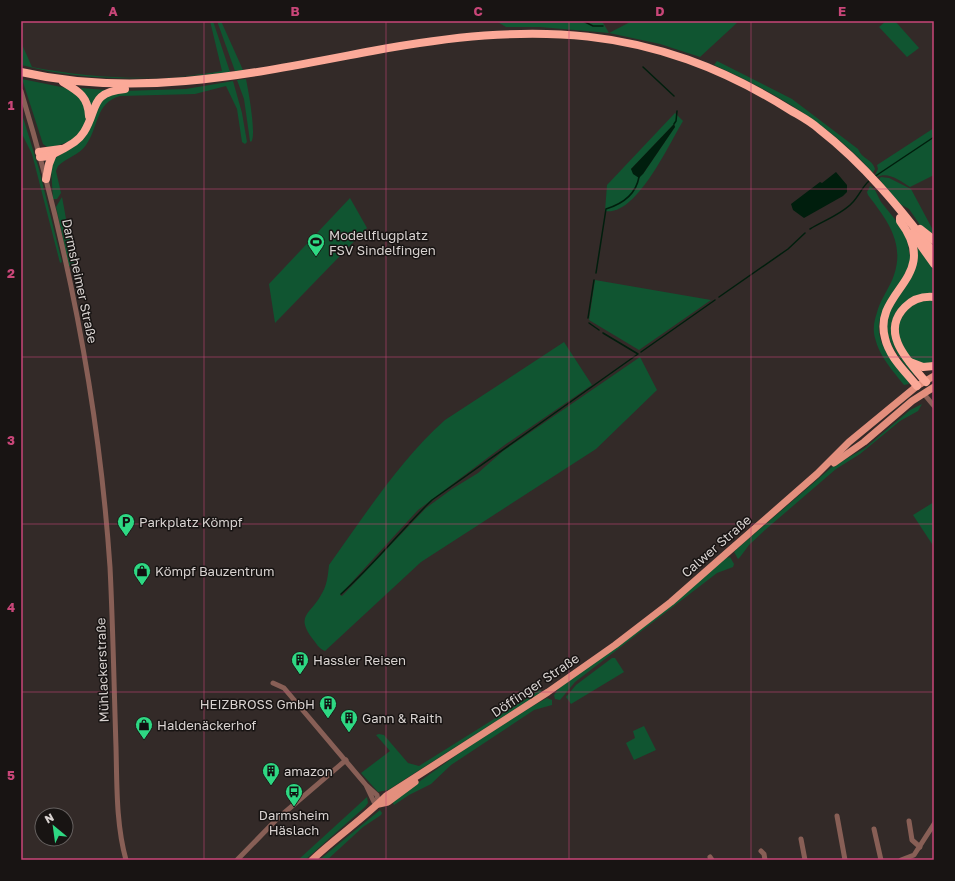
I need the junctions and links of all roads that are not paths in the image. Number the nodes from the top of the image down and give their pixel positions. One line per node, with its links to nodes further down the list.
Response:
1 (21, 72): 2 (highway)
2 (59, 79): 3 (highway); 5 (highway)
3 (139, 84): 5 (highway); 10 (highway)
4 (21, 92): 7 (street, Darmsheimer Straße)
5 (89, 119): 6 (highway)
6 (62, 149): 7 (highway); 8 (highway)
7 (40, 154): 8 (highway); 9 (street, Darmsheimer Straße)
8 (53, 154): 9 (highway)
9 (46, 179): 26 (street, Darmsheimer Straße)
10 (878, 187): 11 (highway); 12 (highway)
11 (895, 203): 13 (highway); 14 (highway)
12 (900, 218): 15 (highway); 21 (highway)
13 (934, 240)
14 (934, 253)
15 (934, 264)
16 (934, 297): 17 (highway)
17 (909, 362): 18 (highway); 20 (highway)
18 (934, 366)
19 (934, 376): 20 (main road, Calwer Straße)
20 (926, 382): 21 (main road, Calwer Straße); 22 (main road)
21 (918, 386): 23 (main road); 25 (main road, Calwer Straße)
22 (933, 389): 23 (main road, Calwer Straße)
23 (924, 394): 24 (street); 25 (main road, Calwer Straße)
24 (934, 406)
25 (817, 474): 27 (main road, Calwer Straße)
26 (102, 478): 38 (street, Mühlackerstraße)
27 (629, 634): 30 (main road, Döffinger Straße)
28 (273, 683): 29 (street)
29 (346, 760): 30 (street); 39 (street)
30 (380, 804): 40 (main road, Döffinger Straße)
31 (837, 816): 43 (street)
32 (909, 821): 36 (street)
33 (934, 824): 36 (street)
34 (874, 829): 44 (street)
35 (801, 839): 42 (street)
36 (920, 847): 45 (street)
37 (761, 851): 41 (street)
38 (126, 860)
39 (237, 860)
40 (312, 860)
41 (765, 860)
42 (805, 860)
43 (845, 860)
44 (881, 860)
45 (901, 860)

